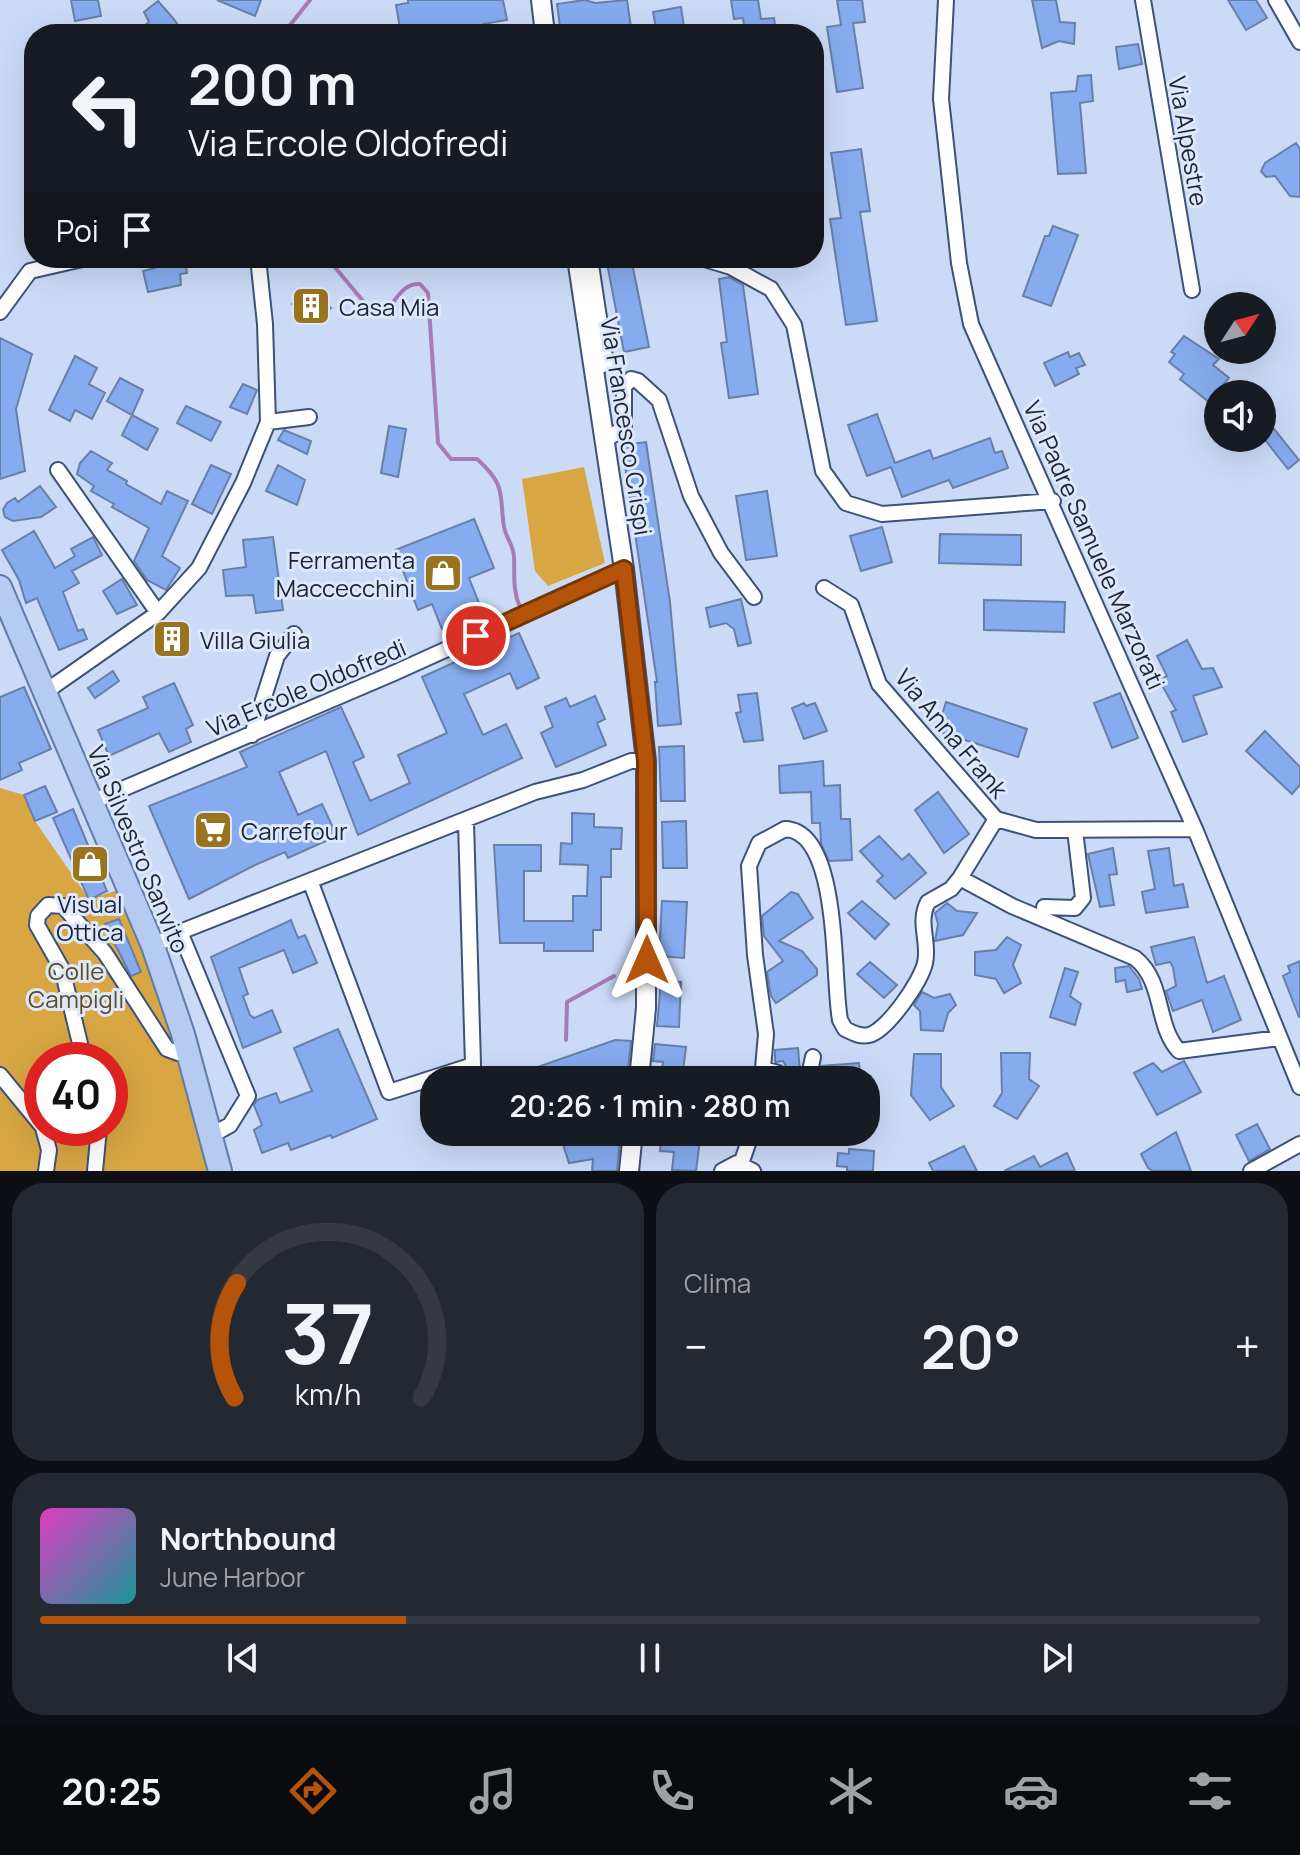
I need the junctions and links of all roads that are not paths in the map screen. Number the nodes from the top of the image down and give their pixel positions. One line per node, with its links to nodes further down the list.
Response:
1 (534, 0): 6 (street)
2 (541, 0): 7 (street)
3 (946, 0): 21 (street, Via Padre Samuele Marzorati)
4 (1143, 0): 14 (street, Via Alpestre)
5 (1276, 0): 8 (street)
6 (542, 24)
7 (543, 24)
8 (1300, 42)
9 (43, 268): 15 (street)
10 (259, 268): 18 (street)
11 (578, 268): 16 (street, Via Francesco Crispi)
12 (592, 268): 16 (street)
13 (733, 268): 21 (street)
14 (1192, 290)
15 (0, 312)
16 (593, 368): 19 (street, Via Francesco Crispi)
17 (309, 417): 18 (street)
18 (268, 422): 26 (street)
19 (605, 440): 22 (street, Via Francesco Crispi); 25 (street)
20 (58, 470): 26 (street)
21 (1053, 501): 34 (street, Via Padre Samuele Marzorati)
22 (624, 569): 29 (street, Via Ercole Oldofredi); 30 (street, Via Francesco Crispi)
23 (0, 587): 28 (main road, Via Silvestro Sanvito)
24 (824, 588): 32 (street, Via Anna Frank)
25 (754, 597)
26 (158, 613): 28 (street)
27 (294, 634): 29 (street)
28 (45, 692): 31 (main road, Via Silvestro Sanvito)
29 (252, 735): 31 (street, Via Ercole Oldofredi)
30 (646, 761): 33 (street); 45 (street, Via Francesco Crispi)
31 (92, 802): 40 (main road, Via Silvestro Sanvito)
32 (996, 819): 35 (street, Via Anna Frank); 36 (street)
33 (466, 822): 37 (street); 37 (street)
34 (1195, 829): 35 (street, Via Anna Frank); 41 (street, Via Padre Samuele Marzorati)
35 (1075, 830): 38 (street)
36 (960, 878): 41 (street); 46 (street)
37 (311, 883): 39 (street)
38 (1044, 907)
39 (180, 932): 40 (street); 51 (street, Via Silvestro Sanvito)
40 (153, 946): 43 (main road, Via Silvestro Sanvito)
41 (1279, 1038): 49 (street, Via Padre Samuele Marzorati)
42 (80, 1042): 43 (street)
43 (188, 1051): 51 (main road, Via Silvestro Sanvito)
44 (813, 1057): 47 (street)
45 (640, 1066)
46 (764, 1066)
47 (811, 1066)
48 (0, 1075): 50 (street)
49 (1299, 1082)
50 (24, 1105)
51 (210, 1136): 60 (main road, Via Silvestro Sanvito)
52 (1300, 1144): 63 (street)
53 (48, 1146): 58 (street)
54 (97, 1146): 59 (street)
55 (632, 1146): 61 (street)
56 (750, 1146): 57 (street)
57 (747, 1167): 62 (street)
58 (46, 1171)
59 (95, 1171)
60 (220, 1171)
61 (629, 1171)
62 (722, 1171)
63 (1251, 1171)

